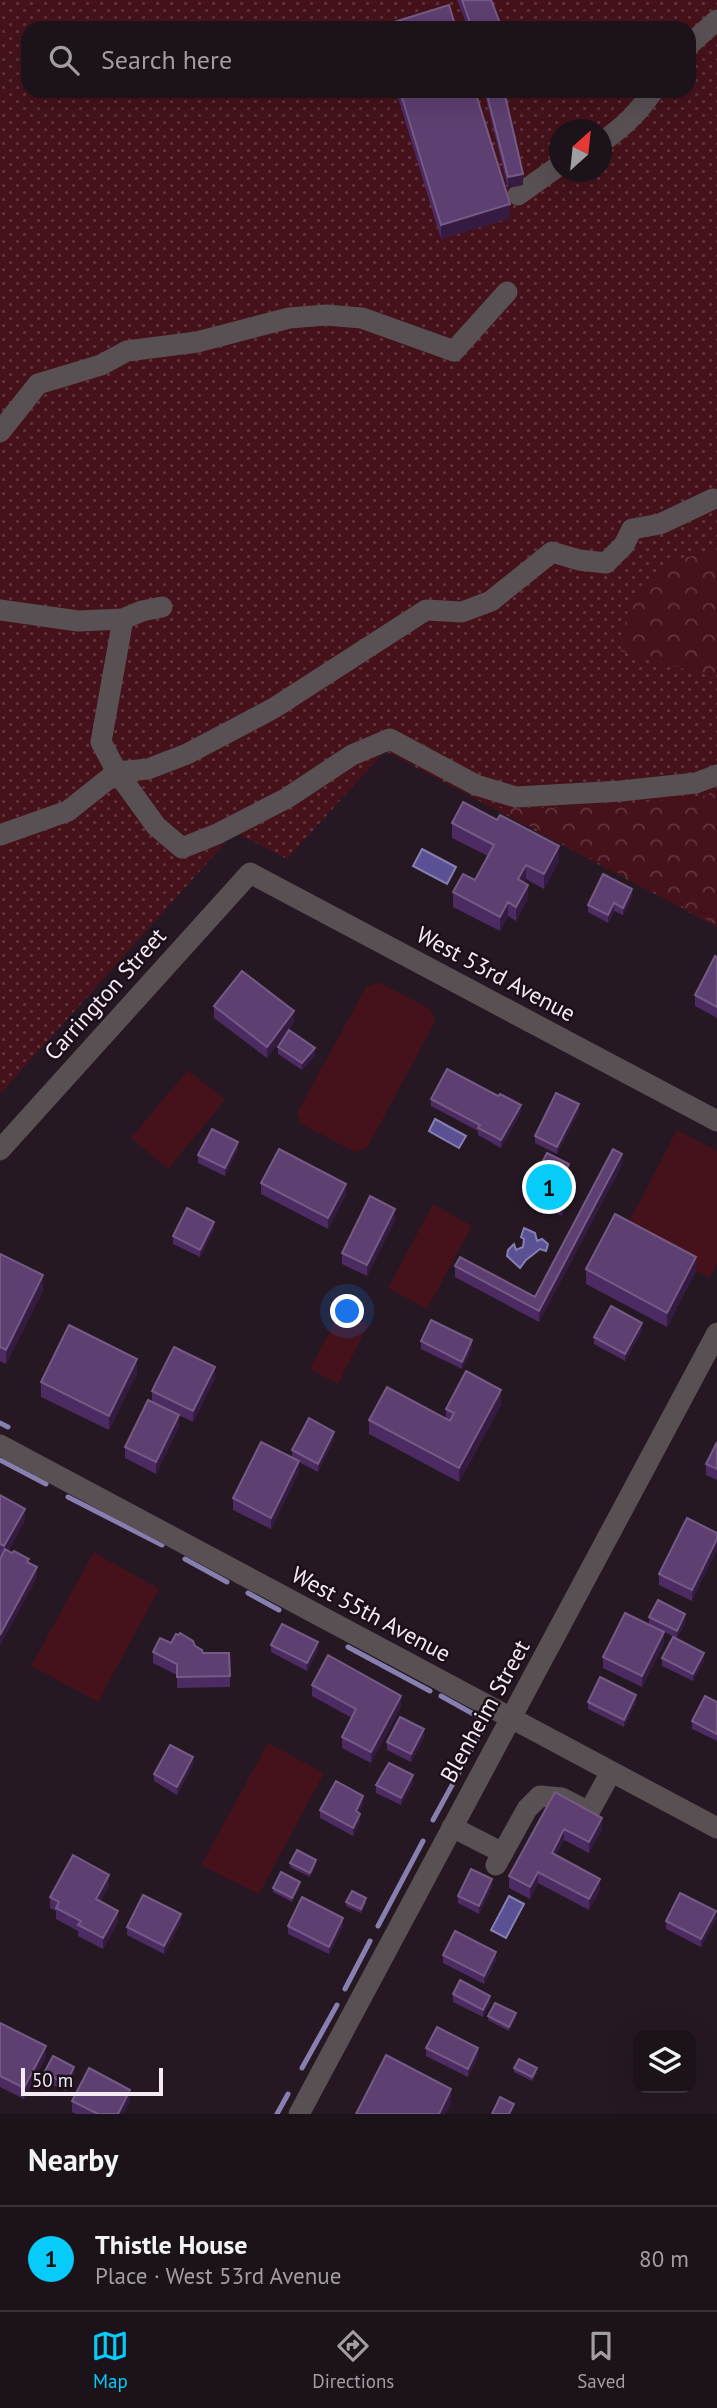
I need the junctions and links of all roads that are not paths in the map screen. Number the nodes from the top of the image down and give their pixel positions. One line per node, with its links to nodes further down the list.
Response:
1 (717, 20): 2 (street)
2 (696, 40)
3 (648, 98): 4 (street)
4 (612, 134)
5 (549, 172): 6 (street)
6 (518, 195)
7 (507, 292): 8 (street)
8 (0, 432)
9 (713, 499): 13 (street)
10 (162, 607): 12 (street)
11 (0, 610): 12 (street)
12 (123, 619): 13 (street)
13 (117, 772): 14 (street); 15 (street)
14 (717, 775)
15 (0, 835)
16 (250, 873): 17 (street, West 53rd Avenue); 18 (street, Carrington Street)
17 (717, 1121)
18 (0, 1150)
19 (717, 1333): 21 (street, Blenheim Street)
20 (0, 1445): 21 (street, West 55th Avenue)
21 (512, 1718): 22 (street, West 55th Avenue); 23 (street, Blenheim Street)
22 (611, 1772): 23 (street); 24 (street, West 55th Avenue)
23 (452, 1827): 25 (street, Blenheim Street)
24 (717, 1828)
25 (299, 2114)

